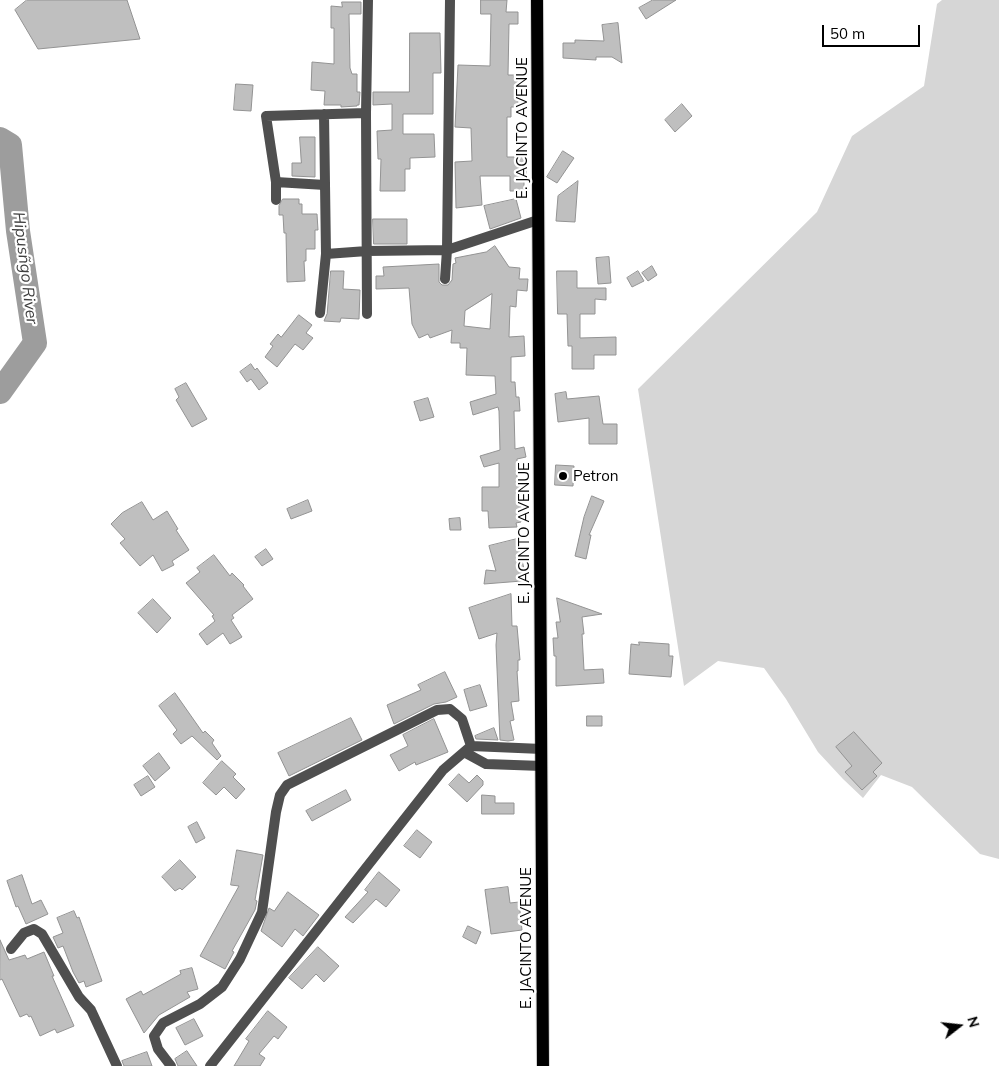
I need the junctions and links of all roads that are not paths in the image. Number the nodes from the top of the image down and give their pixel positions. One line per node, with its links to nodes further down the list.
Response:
1 (368, 0): 4 (street)
2 (450, 0): 10 (street)
3 (537, 0): 9 (main road, E. JACINTO AVENUE)
4 (366, 113): 5 (street); 11 (street)
5 (324, 114): 6 (street); 7 (street)
6 (276, 182): 7 (street); 8 (street)
7 (325, 185): 12 (street)
8 (276, 200)
9 (538, 220): 10 (street); 17 (main road, E. JACINTO AVENUE)
10 (447, 250): 11 (street); 13 (street)
11 (367, 251): 12 (street); 15 (street)
12 (326, 254): 14 (street)
13 (445, 279)
14 (320, 312)
15 (367, 314)
16 (468, 749): 17 (street); 18 (street); 21 (street); 22 (street)
17 (542, 749): 18 (main road, E. JACINTO AVENUE)
18 (542, 766): 23 (main road, E. JACINTO AVENUE)
19 (11, 949): 20 (street)
20 (117, 1066)
21 (171, 1066)
22 (210, 1066)
23 (543, 1066)

